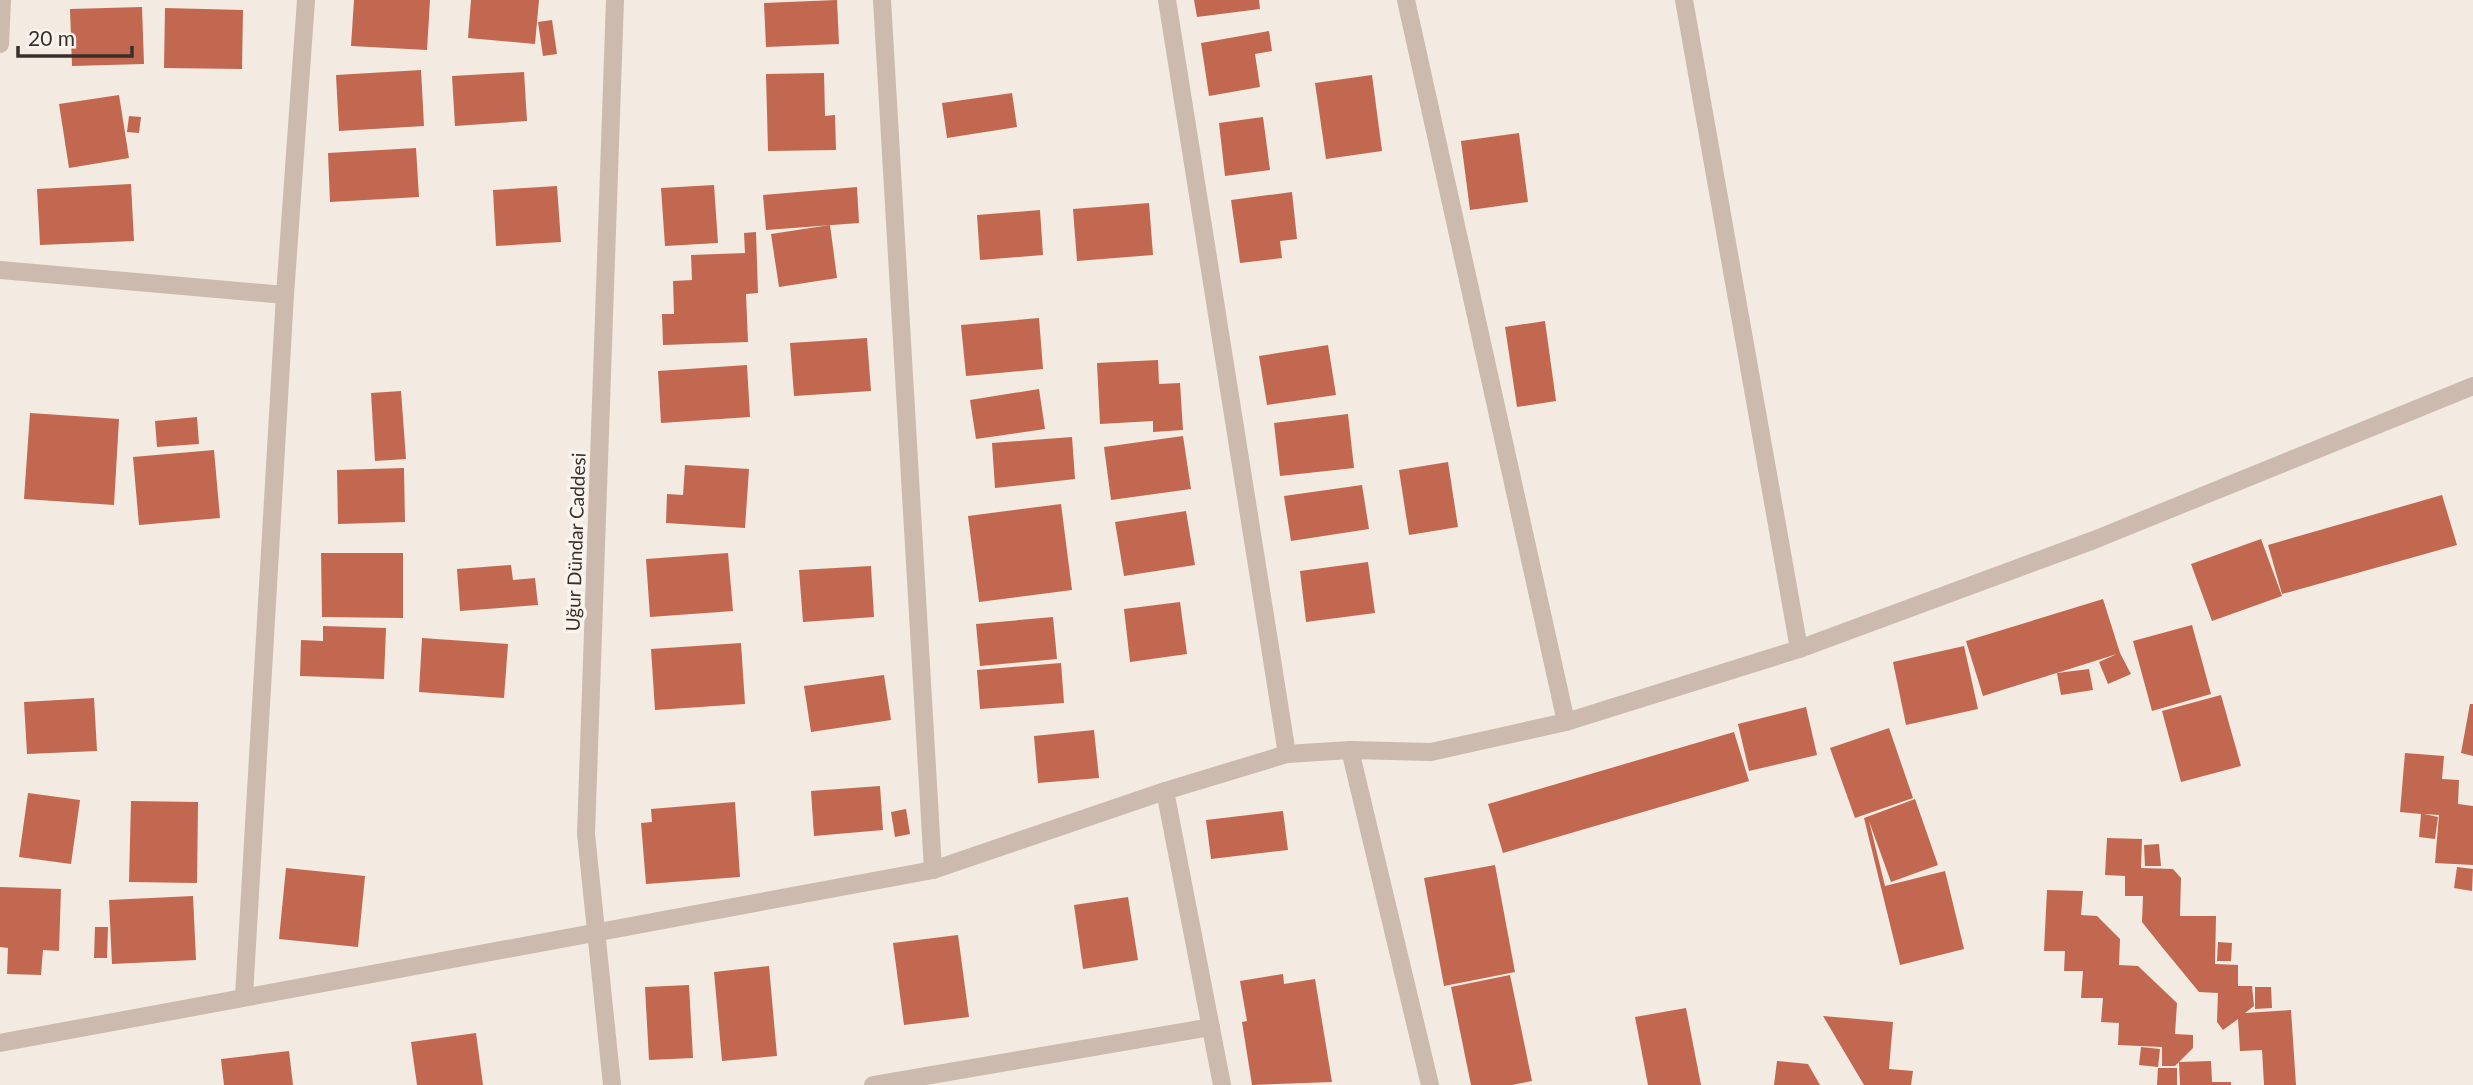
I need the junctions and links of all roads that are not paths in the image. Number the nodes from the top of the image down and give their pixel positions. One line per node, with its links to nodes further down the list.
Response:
1 (2, 0): 8 (street)
2 (306, 0): 10 (street)
3 (615, 0): 18 (street, Uğur Dündar Caddesi)
4 (882, 0): 17 (street)
5 (1167, 0): 15 (street)
6 (1406, 0): 13 (street)
7 (1684, 0): 12 (street)
8 (0, 44)
9 (0, 270): 10 (street)
10 (285, 295): 19 (street)
11 (2473, 386): 12 (street)
12 (1799, 649): 13 (street)
13 (1566, 722): 14 (street)
14 (1350, 750): 15 (street); 26 (street)
15 (1287, 754): 16 (street)
16 (1165, 791): 17 (street); 20 (street)
17 (933, 870): 18 (street)
18 (595, 935): 19 (street); 23 (street, Uğur Dündar Caddesi)
19 (243, 996): 21 (street)
20 (1210, 1027): 22 (street); 25 (street)
21 (0, 1043)
22 (931, 1080): 24 (street)
23 (611, 1085)
24 (873, 1085)
25 (1222, 1085)
26 (1430, 1085)

